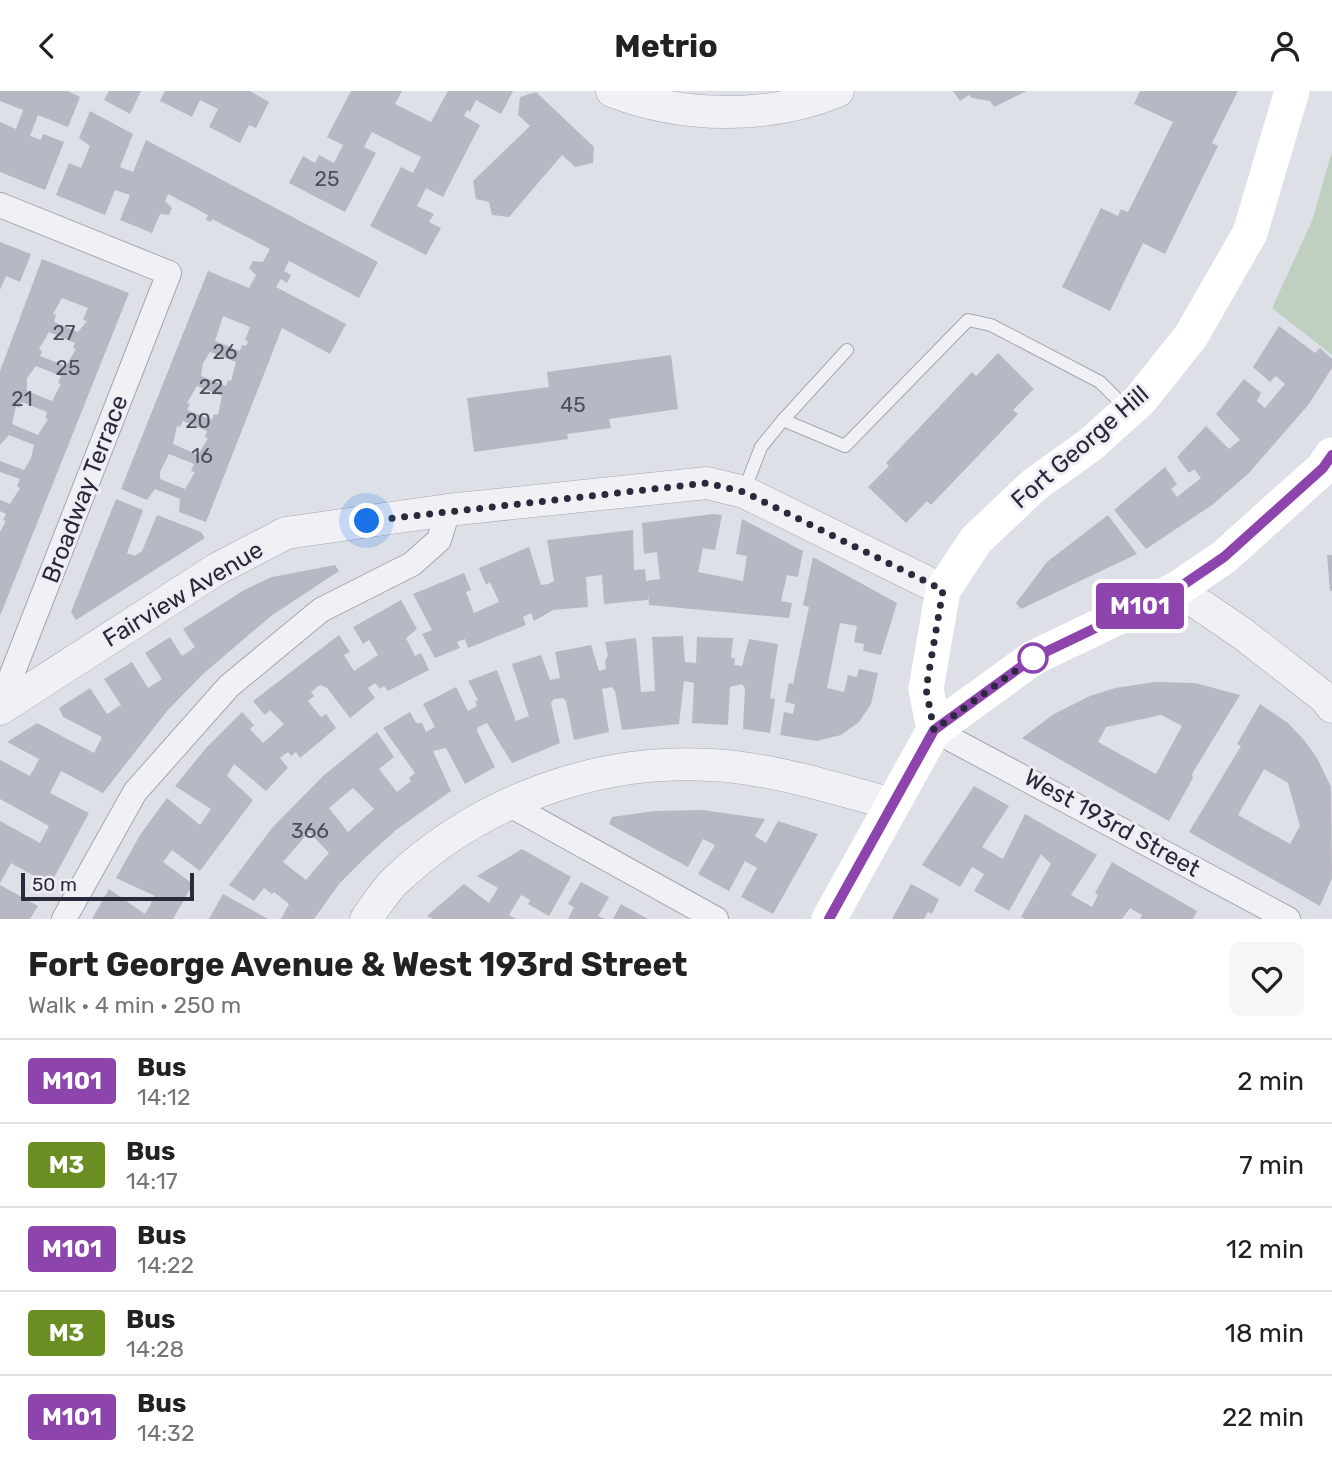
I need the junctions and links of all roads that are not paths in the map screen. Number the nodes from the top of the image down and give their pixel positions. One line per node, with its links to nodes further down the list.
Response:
1 (612, 91): 2 (street)
2 (838, 91)
3 (1292, 91): 6 (main road, Fort George Hill)
4 (0, 205): 13 (street, Broadway Terrace)
5 (847, 350): 7 (lane)
6 (1129, 410): 7 (lane); 12 (main road, Fort George Hill)
7 (783, 420): 9 (lane)
8 (1332, 455): 11 (main road)
9 (744, 492): 10 (street, Fairview Avenue); 12 (street, Fairview Avenue)
10 (447, 510): 13 (street, Fairview Avenue); 18 (street)
11 (1177, 589): 14 (street); 15 (main road)
12 (943, 590): 15 (main road, Fort George Hill)
13 (0, 707)
14 (1332, 707)
15 (934, 730): 17 (main road); 22 (street, West 193rd Street)
16 (508, 804): 17 (street); 19 (street); 20 (street)
17 (892, 804): 21 (main road)
18 (64, 919)
19 (366, 919)
20 (716, 919)
21 (829, 919)
22 (1288, 919)

